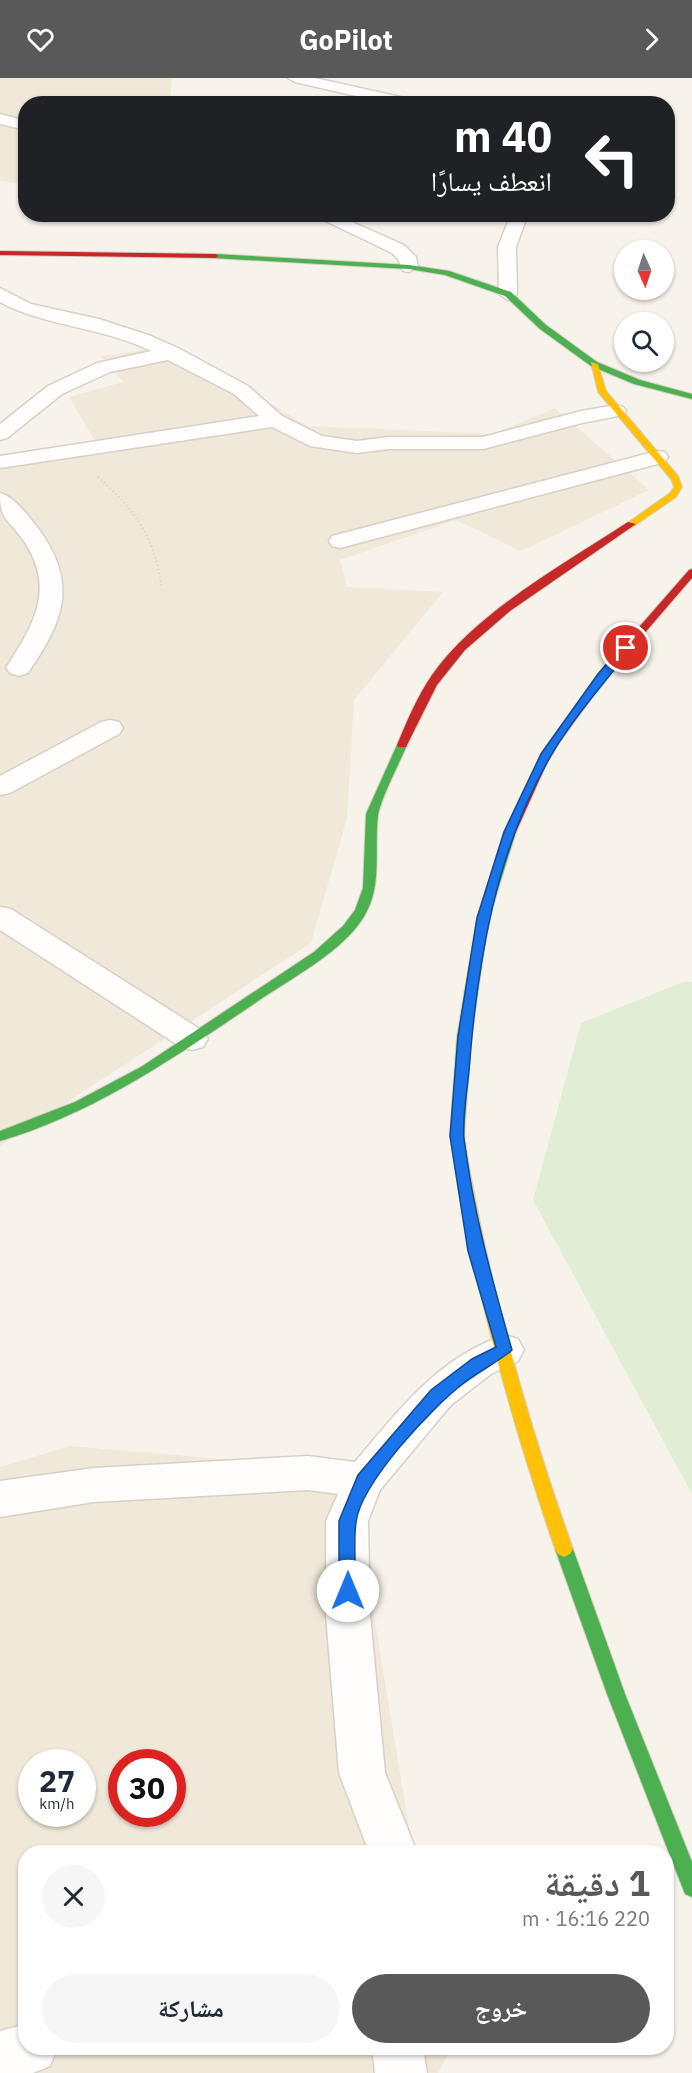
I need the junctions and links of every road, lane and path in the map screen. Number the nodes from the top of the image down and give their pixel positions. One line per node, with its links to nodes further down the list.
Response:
1 (295, 78): 3 (street)
2 (414, 88): 4 (street)
3 (377, 96)
4 (423, 96)
5 (0, 120): 6 (street)
6 (18, 124)
7 (337, 222): 10 (street)
8 (517, 222): 12 (street)
9 (0, 253): 10 (street)
10 (409, 267): 12 (street)
11 (0, 294): 13 (street)
12 (508, 294): 14 (street)
13 (173, 353): 17 (street); 18 (street)
14 (594, 364): 15 (street); 16 (street)
15 (688, 395)
16 (616, 411): 17 (street); 20 (street)
17 (275, 420): 19 (street)
18 (0, 434)
19 (69, 454): 21 (street); 25 (path)
20 (657, 457): 23 (street); 30 (street)
21 (0, 462)
22 (0, 500): 26 (street)
23 (340, 541)
24 (692, 572): 32 (street)
25 (162, 589)
26 (19, 668)
27 (110, 728): 28 (street)
28 (0, 787)
29 (0, 916): 30 (street)
30 (192, 1039): 31 (street)
31 (0, 1136)
32 (505, 1350): 33 (street); 36 (street)
33 (364, 1480): 34 (street); 35 (street)
34 (0, 1499)
35 (390, 1845)
36 (692, 1887)
37 (18, 2052): 39 (street)
38 (399, 2055): 40 (street)
39 (0, 2056)
40 (401, 2073)

